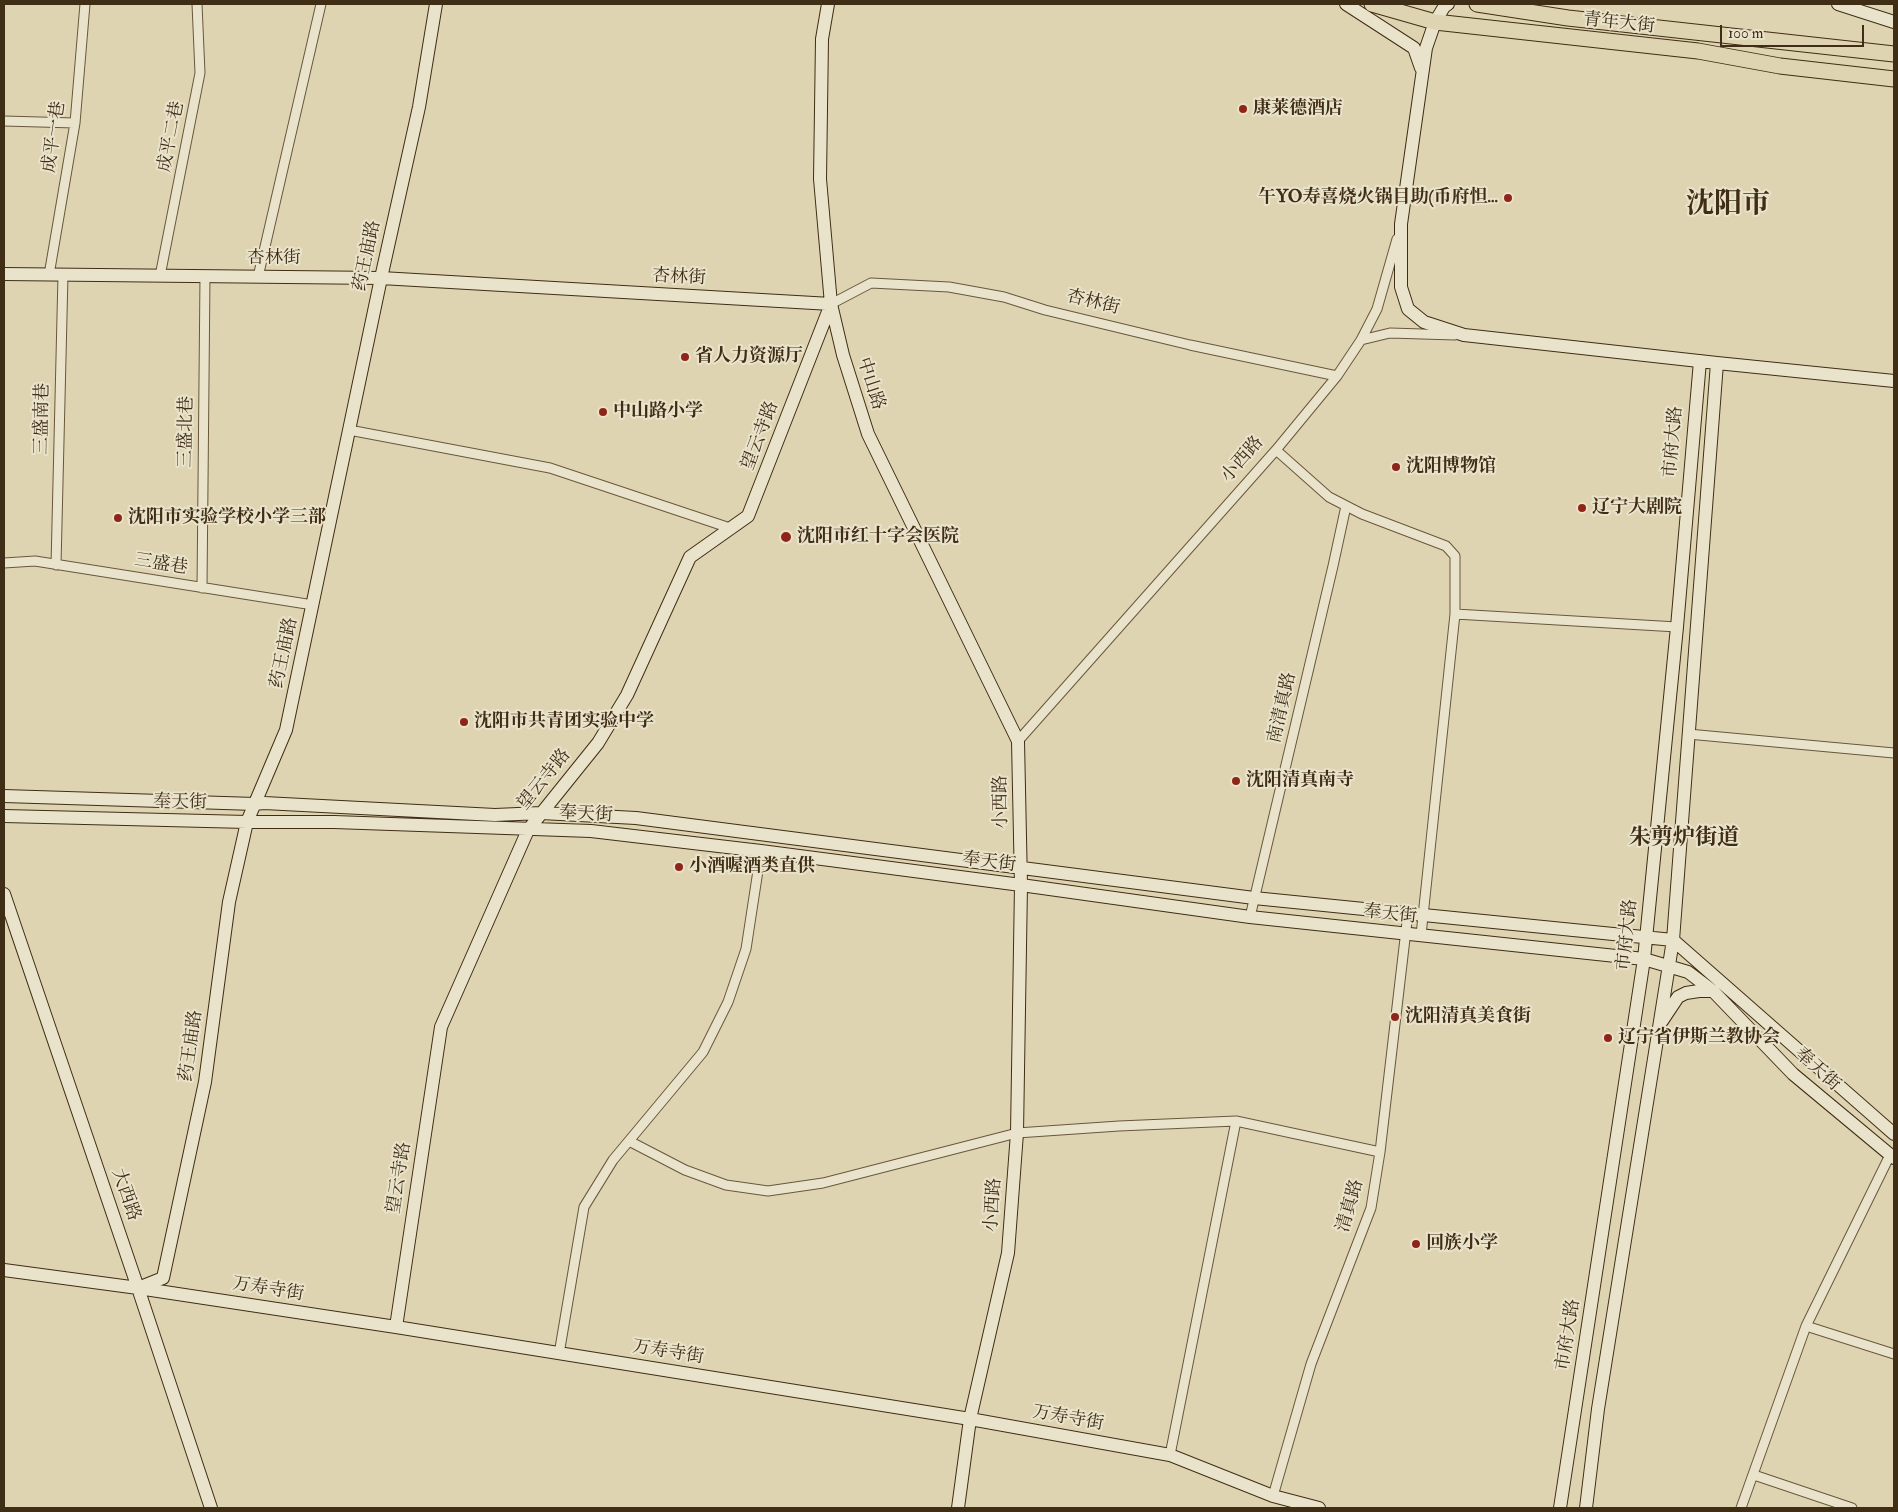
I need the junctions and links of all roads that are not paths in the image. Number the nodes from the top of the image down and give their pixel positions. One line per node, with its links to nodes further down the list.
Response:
1 (85, 4): 17 (street, 成平一巷)
2 (197, 4): 22 (street, 成平二巷)
3 (322, 4): 24 (street)
4 (436, 4): 25 (main road, 药王庙路)
5 (828, 4): 26 (main road, 中山路)
6 (1346, 4): 14 (main road)
7 (1372, 4): 11 (main road, 青年大街)
8 (1448, 4): 11 (main road)
9 (1478, 4): 13 (main road)
10 (1838, 4): 12 (main road)
11 (1435, 22): 14 (main road); 15 (main road, 青年大街)
12 (1894, 22)
13 (1894, 54)
14 (1422, 71): 18 (main road)
15 (1894, 79)
16 (4, 121): 17 (street)
17 (75, 123): 20 (street, 成平一巷)
18 (1401, 224): 27 (main road); 28 (street, 小西路)
19 (4, 274): 20 (main road, 杏林街)
20 (49, 275): 21 (main road, 杏林街)
21 (63, 275): 22 (main road, 杏林街); 38 (street, 三盛南巷)
22 (160, 276): 23 (main road, 杏林街)
23 (205, 276): 24 (main road, 杏林街); 39 (street, 三盛北巷)
24 (258, 277): 25 (main road, 杏林街)
25 (380, 278): 26 (main road, 杏林街); 33 (main road, 药王庙路)
26 (831, 304): 31 (street, 杏林街); 36 (main road, 望云寺路); 44 (main road, 中山路)
27 (1464, 335): 28 (street); 29 (main road)
28 (1361, 340): 31 (street, 小西路)
29 (1700, 362): 30 (main road); 42 (main road, 市府大路)
30 (1717, 364): 32 (main road); 43 (main road, 市府大路)
31 (1337, 376): 34 (street, 小西路)
32 (1894, 381)
33 (349, 430): 36 (street); 40 (main road, 药王庙路)
34 (1276, 450): 35 (street); 44 (street, 小西路)
35 (1346, 506): 41 (street); 56 (street, 南清真路)
36 (730, 528): 48 (main road, 望云寺路)
37 (4, 563): 38 (street, 三盛巷)
38 (56, 565): 39 (street, 三盛巷)
39 (202, 588): 40 (street, 三盛巷)
40 (312, 605): 47 (main road, 药王庙路)
41 (1455, 614): 42 (street); 58 (street)
42 (1677, 627): 62 (main road, 市府大路)
43 (1688, 734): 45 (street); 63 (main road, 市府大路)
44 (1018, 741): 53 (main road, 小西路)
45 (1894, 753)
46 (4, 796): 47 (main road, 奉天街)
47 (255, 804): 48 (main road, 奉天街); 50 (main road, 药王庙路)
48 (541, 813): 51 (main road, 望云寺路); 53 (main road, 奉天街)
49 (4, 816): 50 (main road, 奉天街)
50 (247, 822): 51 (main road, 奉天街); 75 (main road, 药王庙路)
51 (528, 830): 52 (main road, 奉天街); 77 (main road, 望云寺路)
52 (761, 851): 54 (main road, 奉天街); 71 (street)
53 (1020, 866): 54 (main road, 小西路); 56 (main road, 奉天街)
54 (1021, 885): 59 (main road, 奉天街); 69 (main road, 小西路)
55 (4, 894): 75 (main road, 大西路)
56 (1254, 898): 57 (main road, 奉天街); 59 (street, 南清真路)
57 (1408, 913): 58 (main road, 奉天街); 60 (street, 清真路)
58 (1424, 914): 61 (street); 62 (main road, 奉天街)
59 (1250, 918): 60 (main road, 奉天街)
60 (1406, 934): 61 (main road, 奉天街); 72 (street, 清真路)
61 (1421, 936): 64 (main road, 奉天街)
62 (1645, 936): 63 (main road, 奉天街); 64 (main road, 市府大路)
63 (1673, 940): 65 (main road, 市府大路); 70 (main road, 奉天街)
64 (1644, 959): 65 (main road, 奉天街); 87 (main road, 市府大路)
65 (1670, 966): 66 (main road, 奉天街); 67 (main road, 市府大路)
66 (1713, 992): 67 (main road); 73 (main road, 奉天街)
67 (1660, 1025): 88 (main road, 市府大路)
68 (1236, 1121): 69 (street); 72 (street); 81 (street)
69 (1017, 1133): 71 (street); 80 (main road, 小西路)
70 (1894, 1134)
71 (629, 1141): 78 (street)
72 (1380, 1152): 83 (street, 清真路)
73 (1892, 1157): 76 (street)
74 (4, 1270): 75 (main road, 万寿寺街)
75 (138, 1288): 77 (main road, 万寿寺街); 84 (main road, 大西路)
76 (1806, 1326): 79 (street); 82 (street)
77 (396, 1327): 78 (main road, 万寿寺街)
78 (559, 1354): 80 (main road, 万寿寺街)
79 (1894, 1354)
80 (970, 1419): 81 (main road, 万寿寺街); 85 (main road, 小西路)
81 (1170, 1455): 83 (main road, 万寿寺街)
82 (1754, 1475): 89 (street); 90 (street)
83 (1273, 1496): 86 (main road, 万寿寺街)
84 (211, 1508)
85 (958, 1508)
86 (1319, 1508)
87 (1560, 1508)
88 (1586, 1508)
89 (1741, 1508)
90 (1852, 1508)

